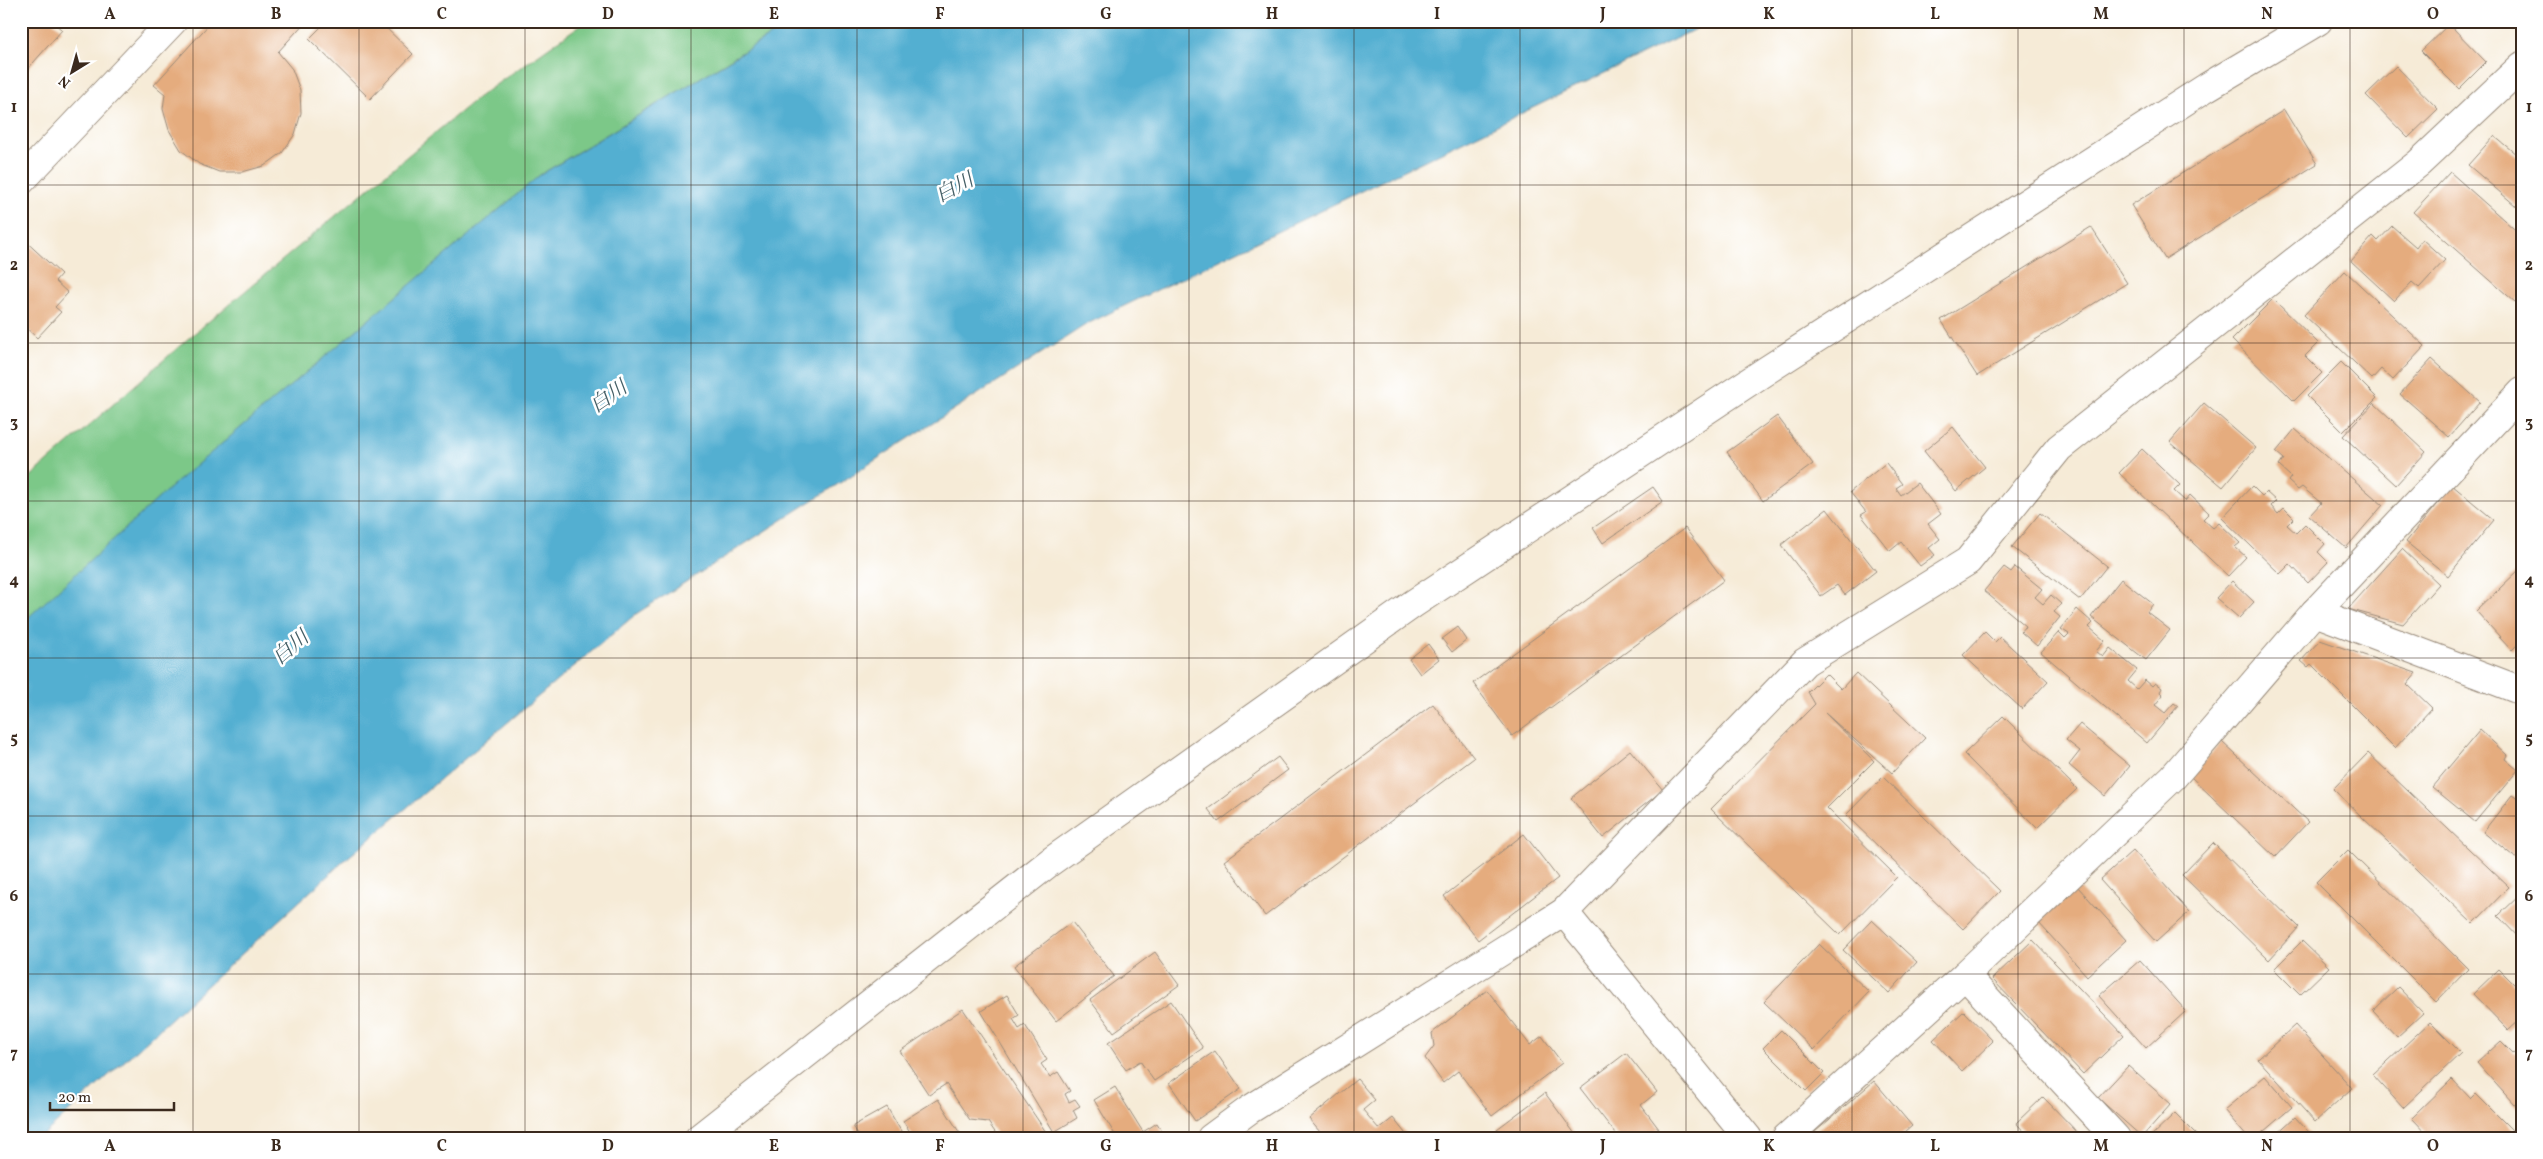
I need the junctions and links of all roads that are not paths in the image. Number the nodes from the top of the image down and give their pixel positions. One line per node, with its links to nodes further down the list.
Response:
1 (172, 21): 4 (street)
2 (2318, 21): 10 (street)
3 (2522, 66): 8 (street)
4 (21, 181)
5 (2522, 392): 6 (street)
6 (2315, 612): 7 (street); 9 (street)
7 (2522, 691)
8 (1564, 912): 11 (street); 12 (street)
9 (1965, 975): 13 (street); 14 (street)
10 (699, 1138)
11 (1211, 1138)
12 (1748, 1138)
13 (1786, 1138)
14 (2116, 1138)

